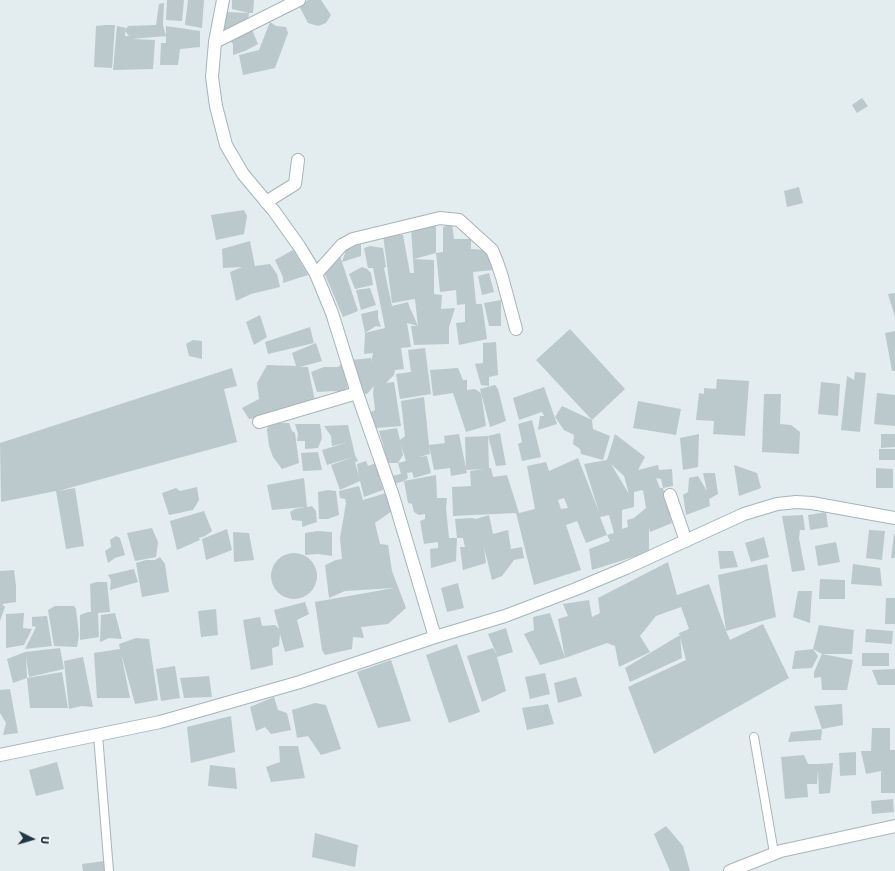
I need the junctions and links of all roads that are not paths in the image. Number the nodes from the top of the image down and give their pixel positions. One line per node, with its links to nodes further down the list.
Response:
1 (223, 0): 3 (street)
2 (299, 0): 3 (street)
3 (215, 42): 5 (street)
4 (298, 160): 5 (street)
5 (266, 202): 6 (street)
6 (316, 274): 7 (street); 8 (street)
7 (516, 329)
8 (357, 393): 9 (street); 13 (street)
9 (259, 422)
10 (670, 495): 12 (street)
11 (895, 518): 12 (street)
12 (686, 541): 13 (street)
13 (435, 637): 14 (street)
14 (98, 735): 16 (street); 19 (lane)
15 (754, 737): 18 (lane)
16 (0, 755)
17 (895, 826): 18 (street)
18 (774, 853): 20 (street)
19 (108, 871)
20 (730, 871)

